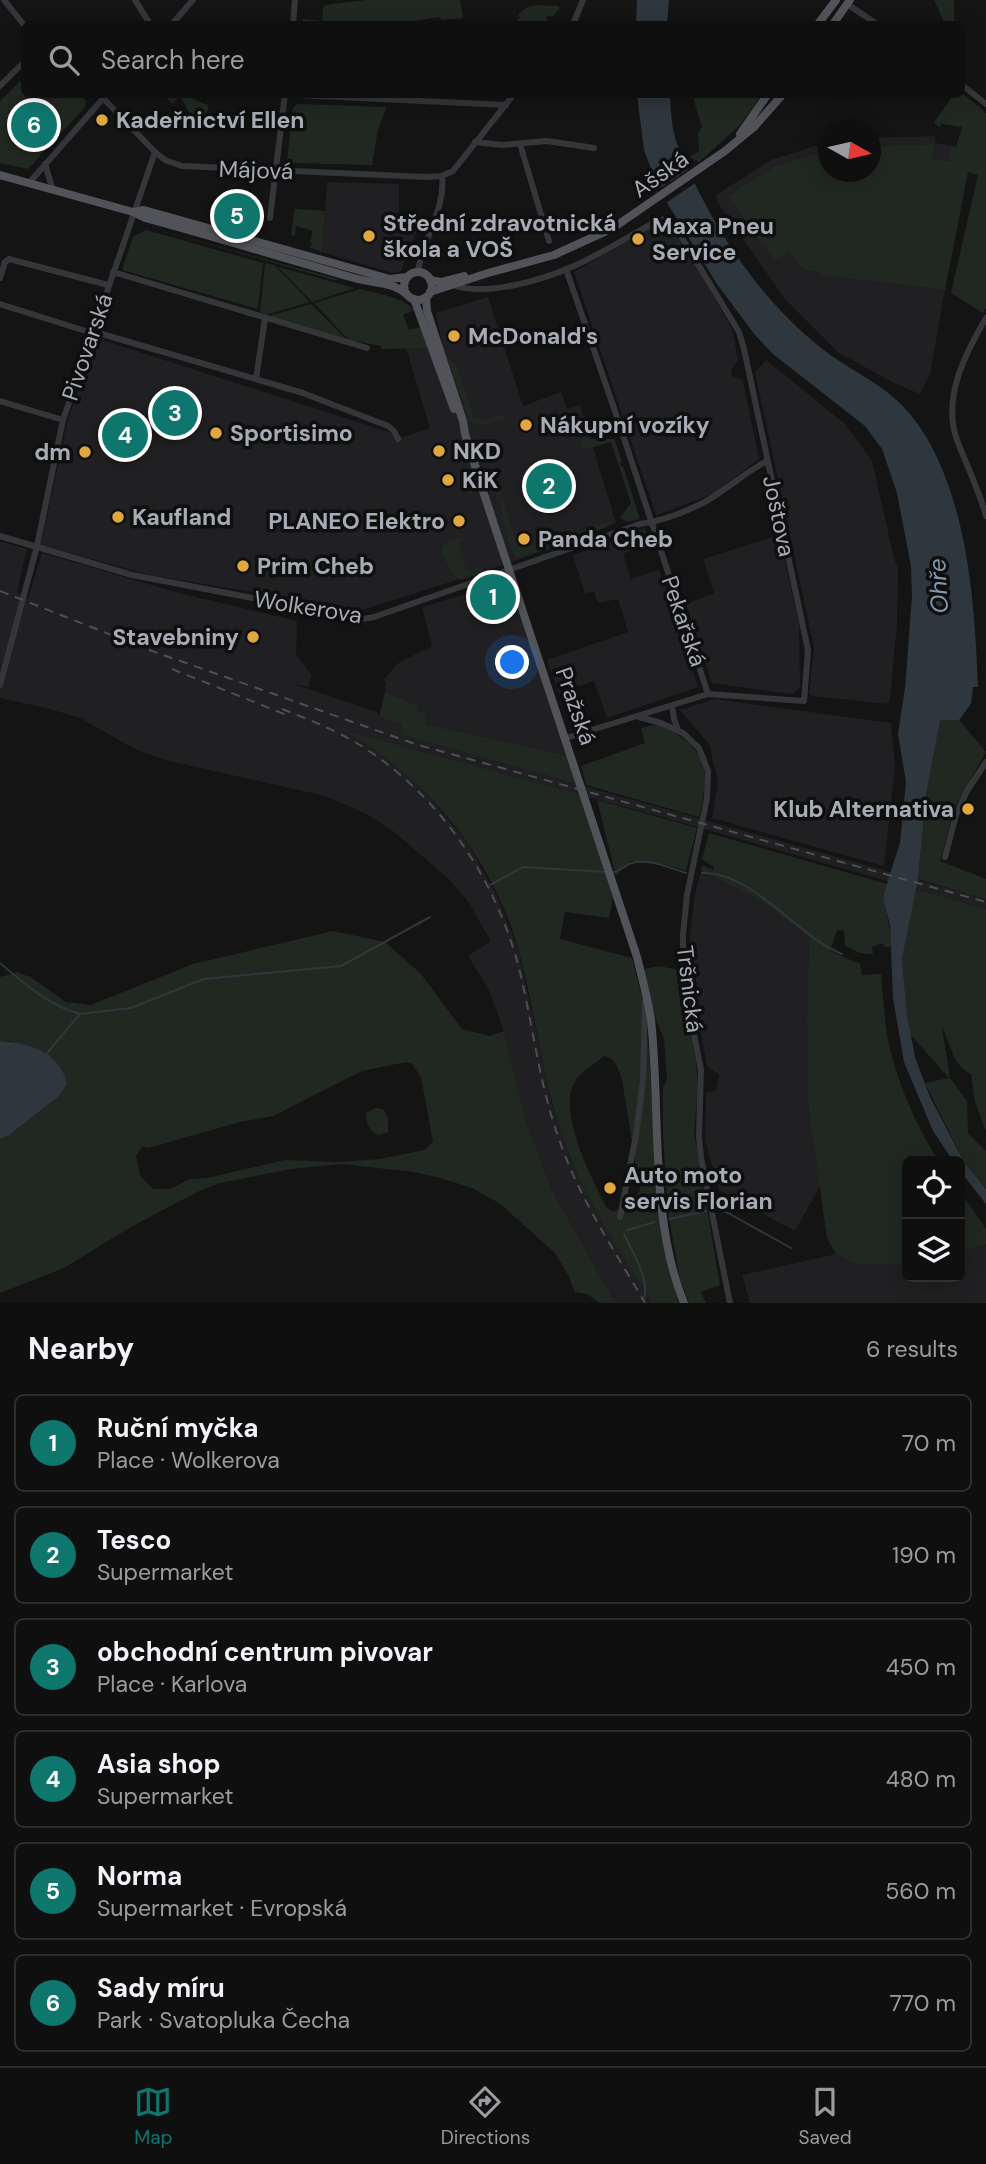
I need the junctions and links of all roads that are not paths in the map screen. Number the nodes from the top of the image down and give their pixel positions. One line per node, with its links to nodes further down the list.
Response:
1 (4, 0): 8 (street)
2 (135, 0): 9 (street)
3 (193, 0): 10 (street)
4 (295, 0): 11 (street)
5 (836, 0): 13 (main road)
6 (583, 1): 12 (street)
7 (846, 1): 14 (main road); 15 (street)
8 (21, 21)
9 (148, 21)
10 (175, 21)
11 (293, 21)
12 (574, 21)
13 (820, 21)
14 (835, 21)
15 (873, 21)
16 (21, 65): 17 (street)
17 (0, 86)
18 (965, 88): 26 (street)
19 (101, 98): 33 (street)
20 (105, 98): 32 (street, Májová)
21 (285, 98): 34 (street)
22 (351, 98): 27 (street)
23 (511, 98): 27 (street)
24 (765, 98): 30 (main road, Ašská)
25 (779, 98): 30 (main road, Ašská)
26 (986, 104)
27 (506, 105): 28 (street)
28 (475, 142): 29 (street); 36 (street)
29 (520, 144): 31 (street); 41 (street)
30 (733, 145): 45 (main road, Ašská)
31 (594, 148)
32 (155, 152): 34 (street, Májová); 39 (street, Pivovarská)
33 (46, 164): 37 (street); 38 (street)
34 (276, 171): 36 (street, Májová); 40 (street)
35 (0, 175): 37 (main road)
36 (442, 176): 44 (street)
37 (29, 183): 38 (main road)
38 (53, 190): 39 (main road)
39 (133, 212): 43 (street, Pivovarská); 46 (main road); 51 (main road)
40 (270, 218)
41 (550, 241)
42 (566, 269): 50 (street); 64 (street, Joštova); 66 (street, Pekařská)
43 (113, 272): 49 (street, Pivovarská); 55 (street)
44 (418, 272): 46 (main road); 48 (main road)
45 (488, 273): 48 (main road, Ašská); 50 (main road, Ašská)
46 (407, 277): 51 (main road)
47 (0, 278): 49 (street)
48 (430, 280): 52 (main road)
49 (108, 285): 57 (street, Pivovarská)
50 (453, 285): 52 (main road, Ašská)
51 (405, 293): 53 (main road)
52 (428, 295): 53 (main road); 62 (main road, Pražská)
53 (414, 299): 62 (main road, Pražská)
54 (0, 304): 57 (street)
55 (265, 318): 58 (street); 59 (street)
56 (986, 318): 65 (street)
57 (92, 333): 59 (street); 61 (street, Pivovarská)
58 (367, 348)
59 (256, 379): 63 (street)
60 (0, 401): 61 (street)
61 (62, 420): 68 (street, Pivovarská)
62 (465, 434): 69 (main road, Pražská)
63 (398, 439)
64 (767, 461): 66 (street, Wolkerova); 71 (street, Joštova)
65 (986, 516)
66 (651, 522): 69 (street, Wolkerova); 71 (street, Pekařská)
67 (0, 536): 68 (street, Wolkerova)
68 (37, 546): 69 (street, Wolkerova); 70 (street, Pivovarská)
69 (510, 571): 75 (main road, Pražská)
70 (0, 685)
71 (708, 694): 72 (street)
72 (672, 706): 73 (street); 74 (street)
73 (637, 717): 74 (street, Tršnická); 75 (street)
74 (678, 730): 81 (street, Tršnická)
75 (566, 738): 78 (main road, Pražská)
76 (986, 762): 77 (street)
77 (945, 857)
78 (646, 992): 79 (street, Pražská); 80 (main road, Pražská)
79 (621, 1217)
80 (684, 1303)
81 (730, 1303)

